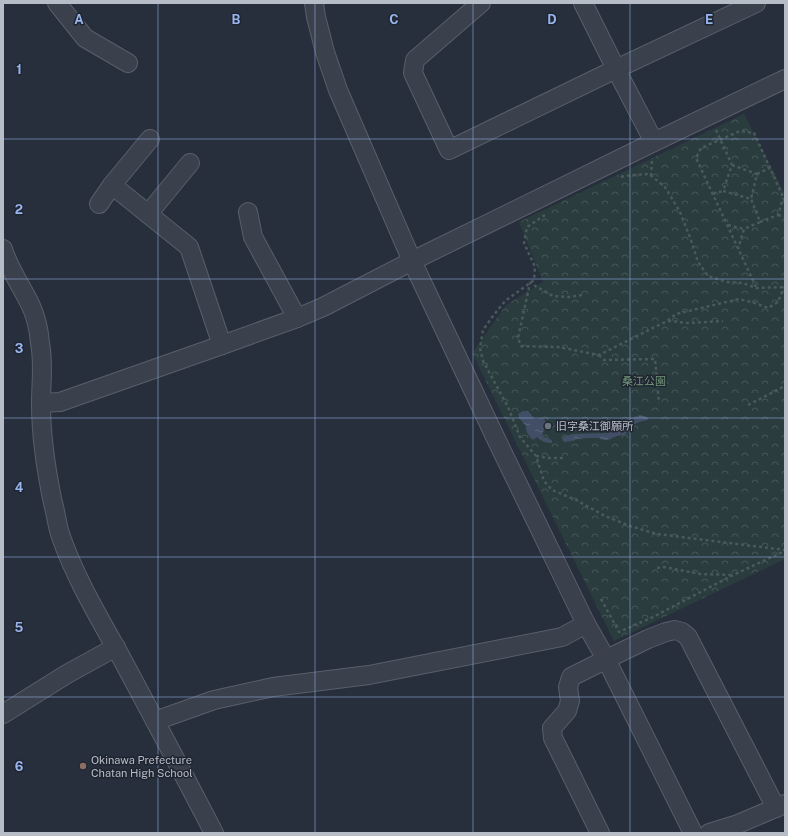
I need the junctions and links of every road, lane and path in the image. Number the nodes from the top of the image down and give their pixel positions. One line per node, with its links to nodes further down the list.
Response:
1 (57, 3): 6 (street)
2 (314, 3): 36 (street)
3 (481, 3): 7 (street)
4 (583, 3): 7 (street)
5 (756, 3): 7 (street)
6 (128, 63)
7 (616, 69): 12 (street)
8 (785, 79): 12 (street)
9 (716, 129): 11 (path)
10 (150, 139): 19 (street)
11 (721, 139): 14 (path); 15 (path); 21 (path)
12 (653, 147): 17 (path); 36 (street)
13 (190, 163): 27 (street)
14 (732, 165): 16 (path); 20 (path)
15 (770, 168): 16 (path); 22 (path)
16 (758, 174): 23 (path)
17 (651, 176): 18 (path); 39 (path)
18 (617, 179)
19 (112, 185): 25 (street); 27 (street)
20 (723, 191): 21 (path); 23 (path)
21 (713, 194): 32 (path)
22 (783, 197): 24 (path); 29 (path)
23 (751, 199): 31 (path)
24 (785, 201)
25 (99, 204)
26 (248, 212): 41 (street)
27 (148, 214): 44 (street)
28 (547, 214): 37 (path)
29 (778, 215): 30 (path); 31 (path)
30 (785, 217)
31 (760, 222): 33 (path)
32 (728, 225): 33 (path); 35 (path)
33 (744, 229): 35 (path)
34 (3, 249): 47 (street)
35 (738, 249): 39 (path)
36 (412, 261): 41 (street); 56 (street)
37 (530, 283): 40 (path); 45 (path); 50 (path)
38 (784, 287): 39 (path); 42 (path)
39 (756, 288)
40 (582, 295)
41 (297, 318): 44 (street)
42 (667, 321): 43 (path); 45 (path)
43 (723, 321)
44 (222, 345): 47 (street)
45 (599, 355): 48 (path)
46 (785, 386): 49 (path)
47 (41, 403): 57 (street)
48 (659, 403)
49 (748, 405)
50 (536, 456): 51 (path); 52 (path)
51 (565, 458)
52 (785, 551): 54 (path)
53 (657, 568): 54 (path)
54 (733, 575): 55 (path)
55 (601, 599)
56 (586, 624): 58 (street); 60 (street)
57 (116, 647): 59 (street); 60 (street)
58 (606, 659): 61 (street); 63 (street); 64 (street)
59 (3, 714)
60 (155, 720): 62 (street)
61 (780, 806): 65 (street)
62 (214, 833)
63 (600, 833)
64 (693, 833)
65 (709, 833)

